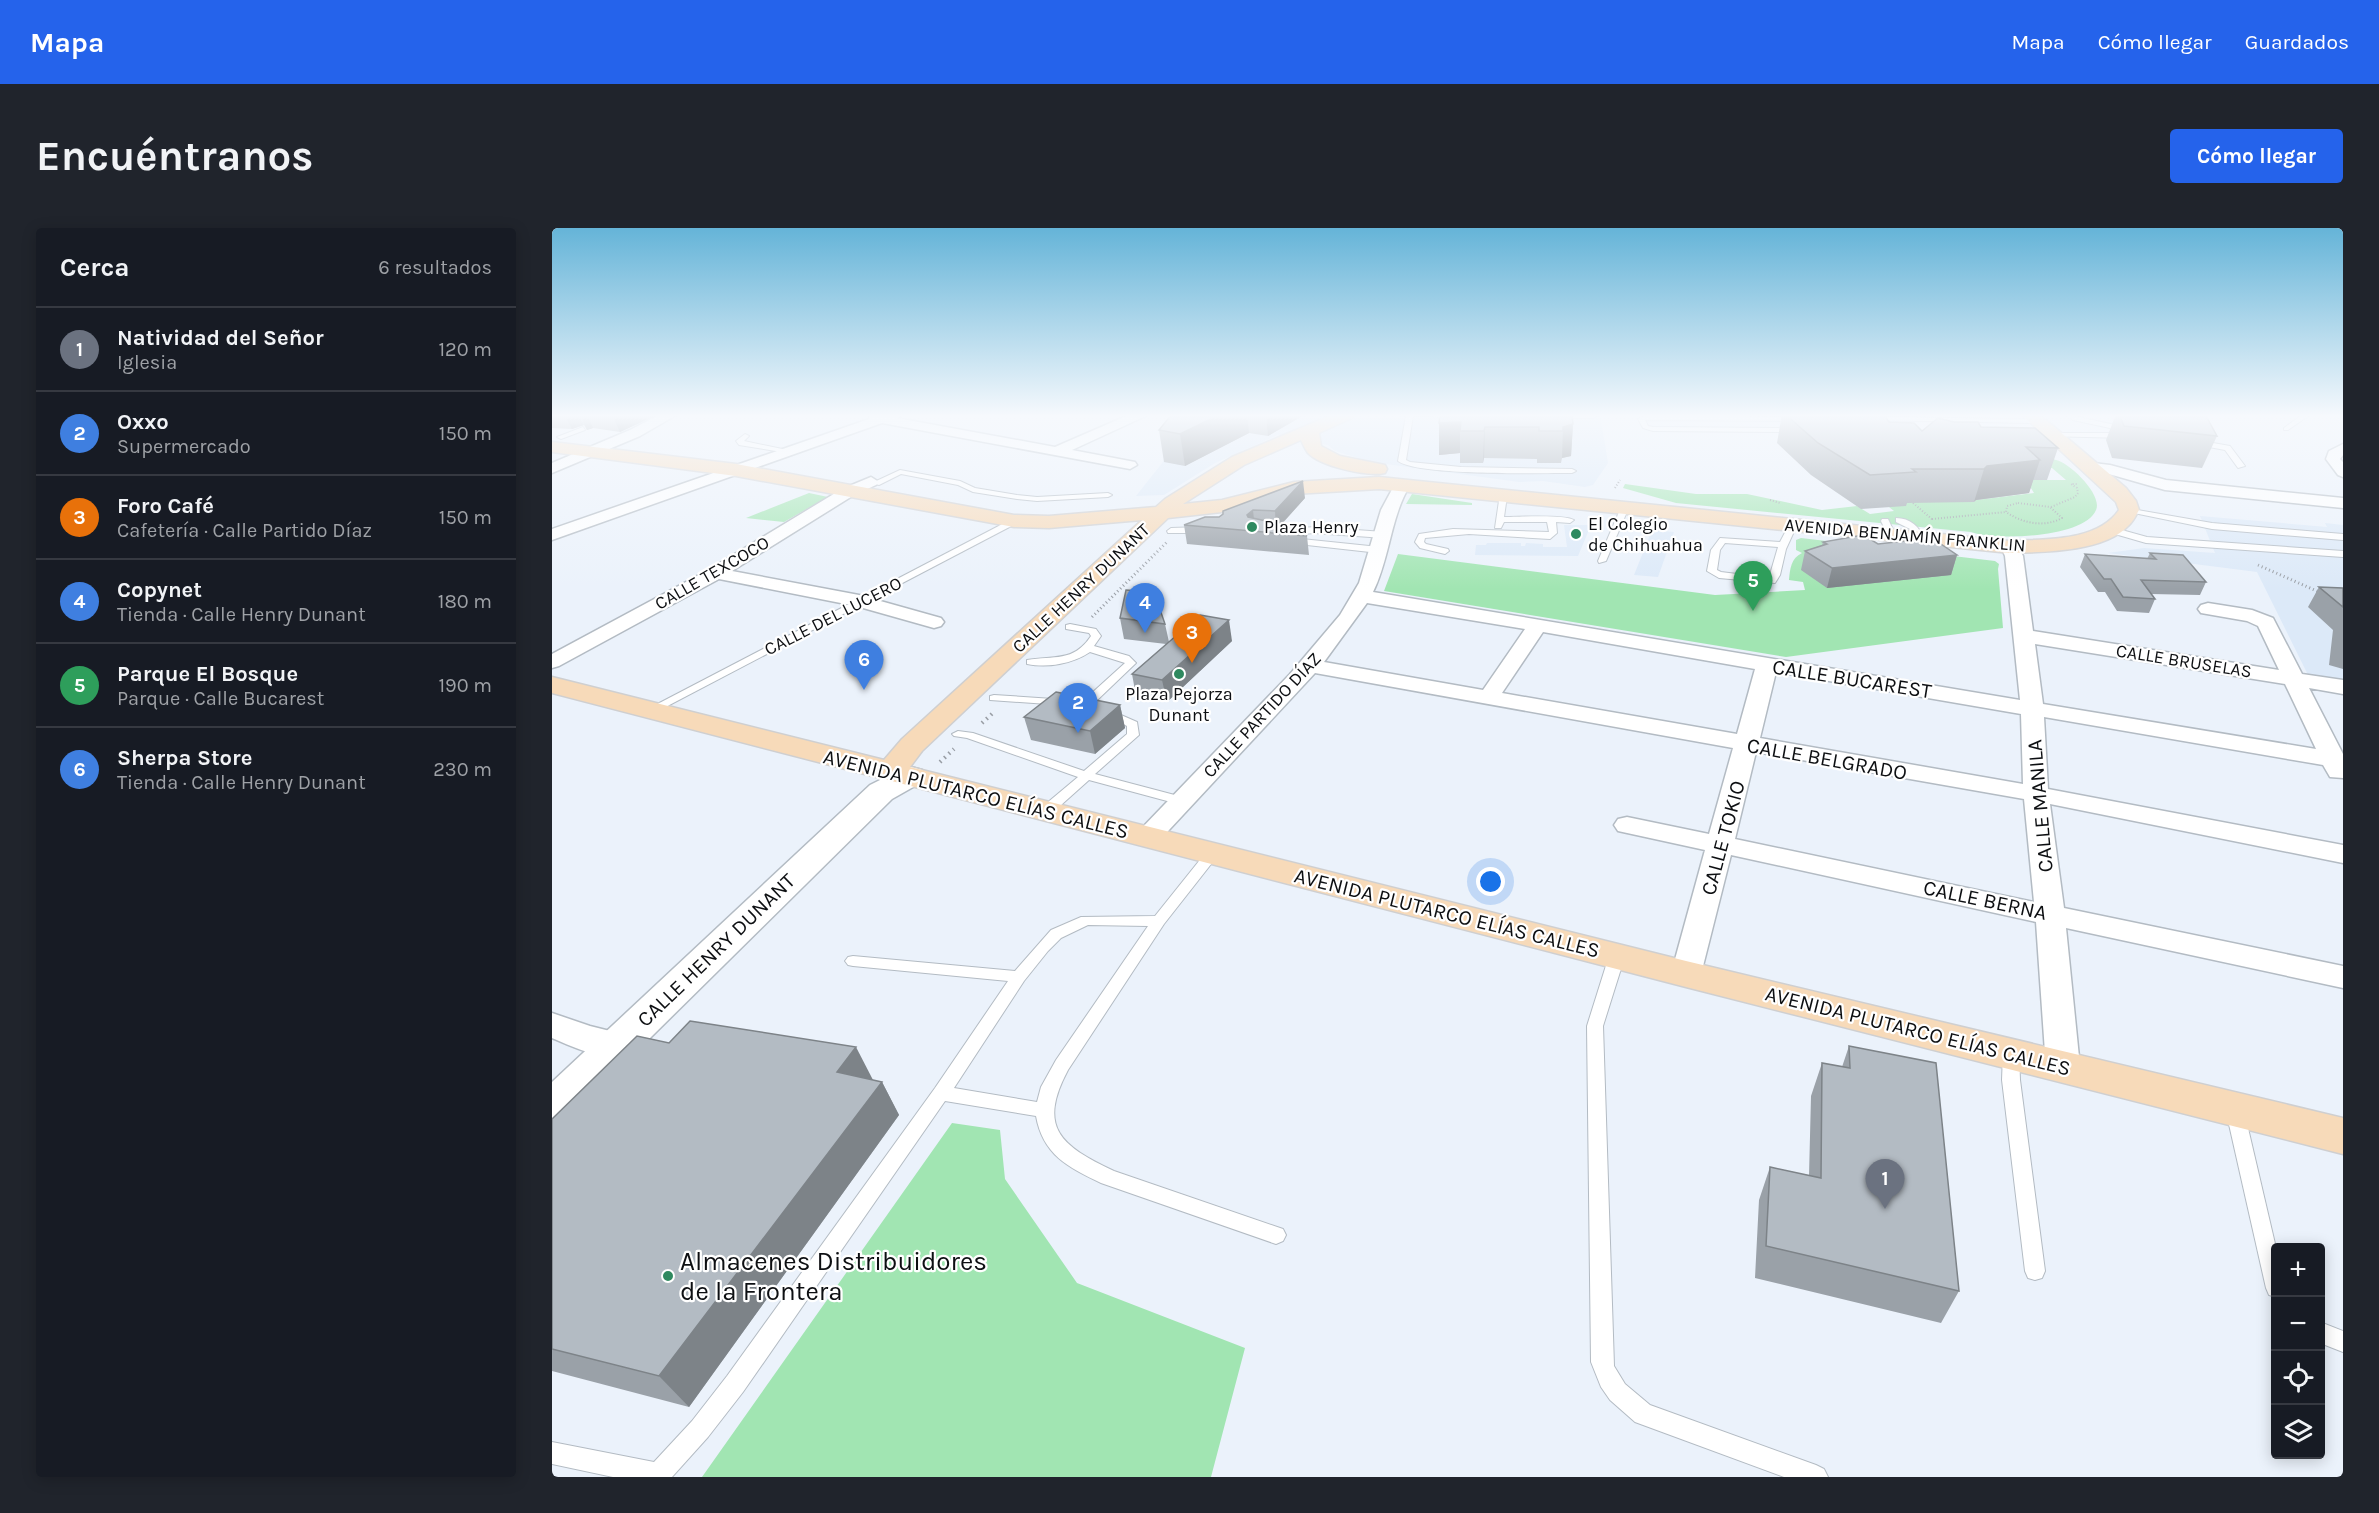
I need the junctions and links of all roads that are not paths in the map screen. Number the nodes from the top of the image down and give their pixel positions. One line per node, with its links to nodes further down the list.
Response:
1 (729, 472): 32 (street)
2 (748, 472): 15 (main road)
3 (822, 472): 11 (main road)
4 (899, 472): 11 (lane)
5 (902, 472): 17 (lane)
6 (1223, 472): 23 (main road, CALLE HENRY DUNANT)
7 (1309, 472): 14 (main road)
8 (1405, 472): 20 (main road)
9 (2098, 472): 16 (main road)
10 (2115, 472): 12 (street)
11 (873, 482): 15 (street, CALLE TEXCOCO); 23 (main road)
12 (2137, 482): 16 (street); 19 (street)
13 (1402, 484): 14 (main road, CALLE HENRY DUNANT); 18 (main road, CALLE HENRY DUNANT); 38 (street, CALLE PARTIDO DÍAZ)
14 (1293, 488): 23 (main road, CALLE HENRY DUNANT)
15 (848, 492): 27 (main road); 44 (street, CALLE TEXCOCO)
16 (2119, 492): 22 (main road)
17 (1108, 495)
18 (1503, 496): 20 (main road, CALLE HENRY DUNANT); 24 (lane)
19 (2343, 503)
20 (1601, 504): 21 (main road, AVENIDA BENJAMÍN FRANKLIN)
21 (1625, 507): 36 (main road, AVENIDA BENJAMÍN FRANKLIN); 43 (lane)
22 (2129, 510): 29 (main road); 34 (lane)
23 (1168, 515): 28 (main road); 30 (lane); 37 (main road, CALLE HENRY DUNANT); 50 (main road, CALLE HENRY DUNANT)
24 (1501, 519): 25 (lane); 33 (lane)
25 (1551, 519): 26 (lane); 33 (lane)
26 (1570, 520)
27 (1014, 521): 28 (main road); 46 (lane, CALLE DEL LUCERO)
28 (1049, 522): 37 (main road)
29 (2111, 530): 40 (main road, AVENIDA BENJAMÍN FRANKLIN); 42 (lane)
30 (1211, 531)
31 (1350, 533): 38 (lane); 39 (lane); 39 (lane)
32 (552, 534)
33 (1495, 534): 41 (lane)
34 (2327, 536): 35 (lane); 42 (lane)
35 (2343, 537)
36 (1783, 538): 36 (lane); 40 (main road, AVENIDA BENJAMÍN FRANKLIN)
37 (1130, 542): 70 (main road, CALLE HENRY DUNANT)
38 (1382, 543): 39 (lane); 45 (street, CALLE PARTIDO DÍAZ)
39 (1345, 548)
40 (2010, 548): 51 (street, CALLE MANILA)
41 (1445, 551)
42 (2343, 553)
43 (1602, 561)
44 (716, 573): 46 (street); 53 (street, CALLE TEXCOCO)
45 (1362, 596): 49 (street, CALLE BUCAREST); 55 (street, CALLE PARTIDO DÍAZ)
46 (859, 601): 48 (street); 64 (lane, CALLE DEL LUCERO)
47 (2208, 609): 57 (street)
48 (934, 622)
49 (1538, 625): 56 (street, CALLE BUCAREST); 61 (street)
50 (1070, 627): 52 (lane); 54 (main road, CALLE HENRY DUNANT)
51 (2025, 636): 57 (street, CALLE BRUSELAS); 63 (street, CALLE MANILA)
52 (1088, 648): 54 (lane); 62 (lane)
53 (552, 662)
54 (1031, 662): 60 (main road, CALLE HENRY DUNANT)
55 (1311, 666): 61 (street, CALLE BELGRADO); 72 (street, CALLE PARTIDO DÍAZ)
56 (1767, 666): 63 (street, CALLE BUCAREST); 66 (street, CALLE TOKIO)
57 (2295, 679): 59 (street, CALLE BRUSELAS); 67 (street)
58 (552, 685): 64 (main road, AVENIDA PLUTARCO ELÍAS CALLES)
59 (2343, 687)
60 (994, 698): 62 (lane); 65 (main road, CALLE HENRY DUNANT)
61 (1488, 698): 66 (street, CALLE BELGRADO)
62 (1086, 705): 68 (lane)
63 (2032, 708): 67 (street, CALLE BUCAREST); 71 (street, CALLE MANILA)
64 (652, 710): 70 (main road, AVENIDA PLUTARCO ELÍAS CALLES)
65 (958, 734): 68 (lane); 70 (main road, CALLE HENRY DUNANT)
66 (1747, 745): 71 (street, CALLE BELGRADO); 76 (street, CALLE TOKIO)
67 (2338, 760): 69 (street)
68 (1087, 776): 72 (lane); 73 (lane)
69 (2343, 779)
70 (894, 780): 73 (main road, AVENIDA PLUTARCO ELÍAS CALLES); 87 (street, CALLE HENRY DUNANT)
71 (2036, 794): 78 (street, CALLE BELGRADO); 79 (street, CALLE MANILA)
72 (1182, 801): 75 (street, CALLE PARTIDO DÍAZ)
73 (1046, 811): 75 (main road, AVENIDA PLUTARCO ELÍAS CALLES)
74 (1628, 825): 76 (street, CALLE BERNA)
75 (1147, 838): 77 (main road, AVENIDA PLUTARCO ELÍAS CALLES)
76 (1721, 844): 79 (street, CALLE BERNA); 83 (street, CALLE TOKIO)
77 (1212, 854): 80 (lane); 81 (main road, AVENIDA PLUTARCO ELÍAS CALLES)
78 (2343, 854)
79 (2050, 914): 85 (street, CALLE BERNA); 89 (street, CALLE MANILA)
80 (1159, 921): 84 (lane); 93 (lane)
81 (1617, 956): 83 (main road, AVENIDA PLUTARCO ELÍAS CALLES); 102 (lane)
82 (853, 961): 84 (lane)
83 (1686, 974): 88 (main road, AVENIDA PLUTARCO ELÍAS CALLES)
84 (1018, 977): 90 (lane)
85 (2343, 977)
86 (552, 1025): 87 (street)
87 (618, 1045): 91 (street, CALLE HENRY DUNANT)
88 (2011, 1054): 89 (main road, AVENIDA PLUTARCO ELÍAS CALLES); 97 (lane)
89 (2063, 1067): 92 (main road, AVENIDA PLUTARCO ELÍAS CALLES)
90 (941, 1093): 93 (lane); 101 (lane)
91 (552, 1108)
92 (2234, 1109): 94 (main road, AVENIDA PLUTARCO ELÍAS CALLES); 96 (lane)
93 (1044, 1110): 95 (lane)
94 (2343, 1136)
95 (1276, 1235)
96 (2271, 1267)
97 (2035, 1271)
98 (2325, 1334): 99 (lane)
99 (2343, 1342)
100 (552, 1453): 101 (lane)
101 (657, 1476)
102 (1816, 1477)

